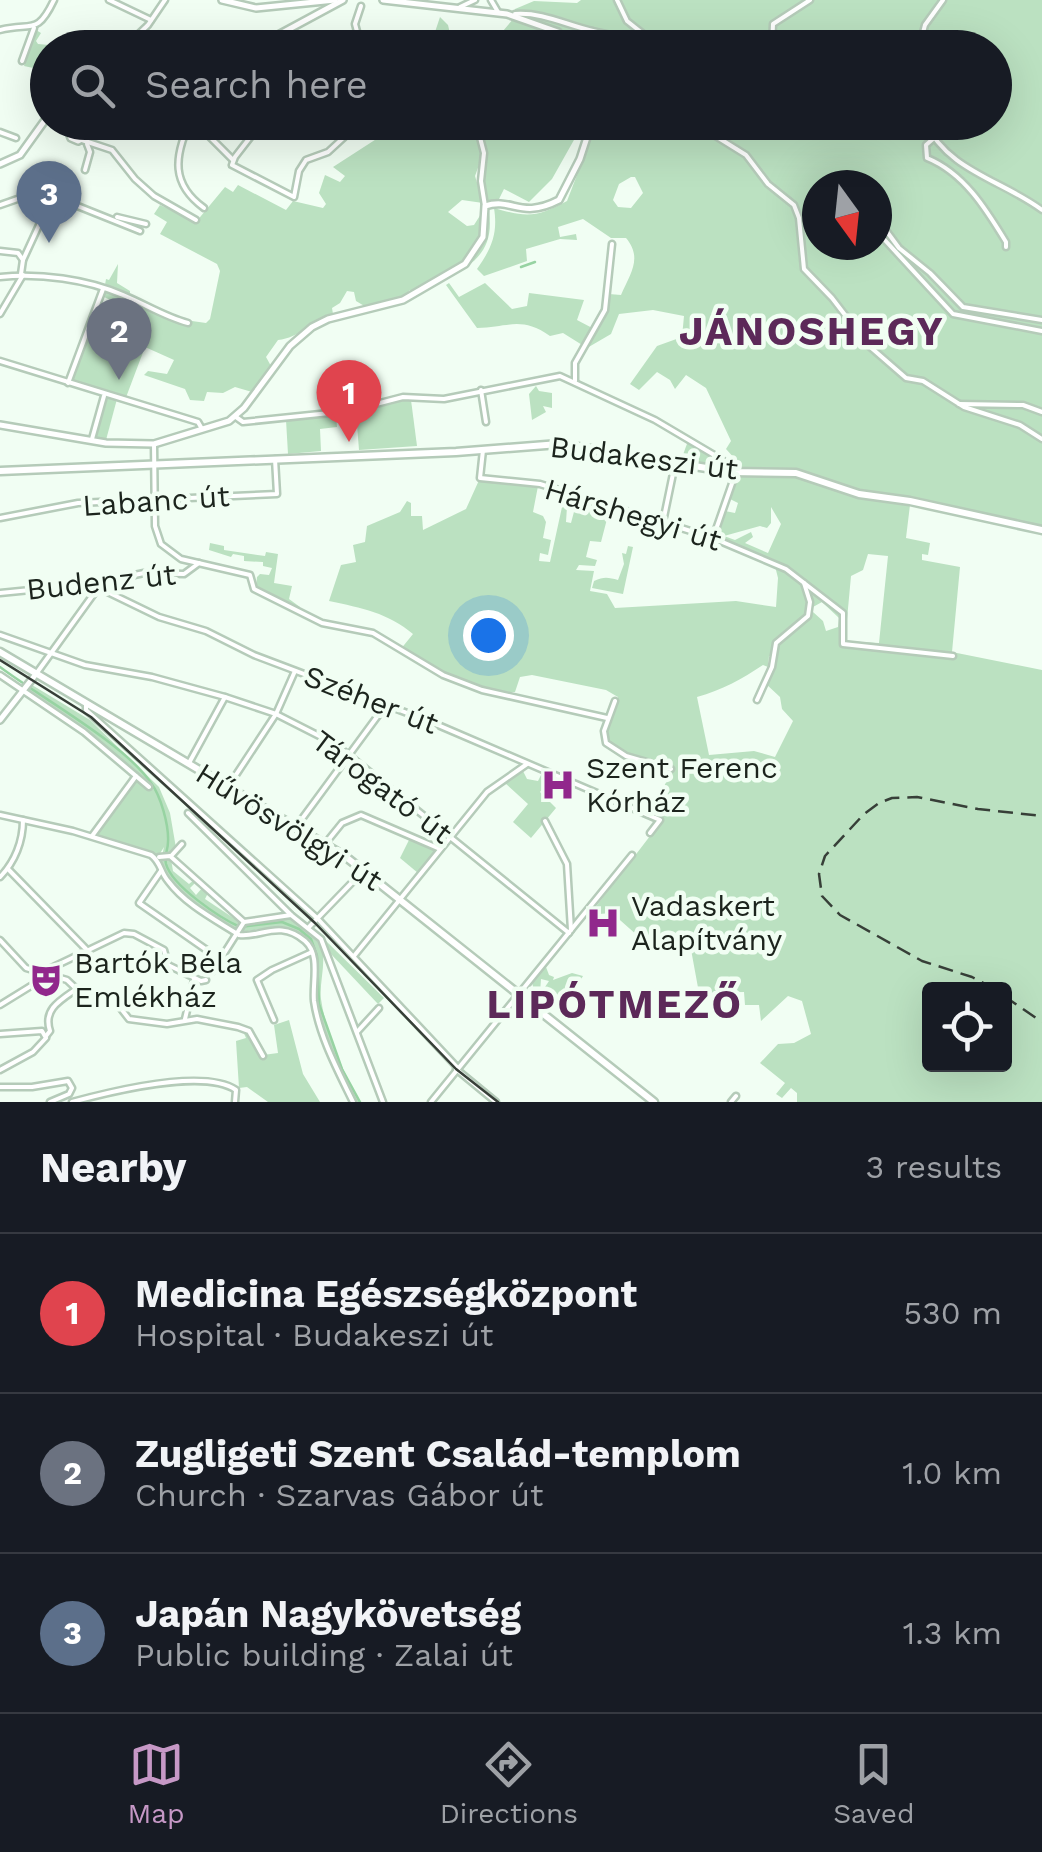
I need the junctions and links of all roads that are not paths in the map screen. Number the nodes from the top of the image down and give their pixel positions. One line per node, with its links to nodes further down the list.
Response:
1 (54, 0): 18 (street)
2 (109, 0): 17 (street)
3 (165, 0): 17 (street)
4 (222, 0): 5 (street)
5 (335, 0)
6 (343, 0): 21 (street)
7 (383, 0): 14 (street)
8 (474, 0): 14 (street)
9 (491, 0): 15 (street)
10 (617, 0): 25 (street)
11 (810, 0): 26 (street)
12 (943, 0): 27 (street)
13 (361, 6): 22 (street)
14 (460, 6): 15 (street)
15 (498, 12): 16 (street)
16 (513, 15): 23 (street); 24 (street)
17 (151, 20): 20 (street)
18 (34, 28): 19 (street)
19 (0, 30)
20 (141, 30)
21 (287, 30)
22 (357, 30)
23 (553, 30)
24 (590, 30)
25 (640, 30)
26 (773, 30)
27 (924, 30)
28 (30, 39): 29 (street)
29 (22, 61)
30 (0, 132): 31 (street)
31 (16, 138)
32 (31, 140): 46 (street)
33 (76, 140): 44 (street)
34 (87, 140): 44 (street)
35 (186, 140): 50 (street)
36 (212, 140): 45 (street)
37 (248, 140): 45 (street)
38 (340, 140): 45 (street)
39 (481, 140): 49 (street)
40 (586, 140): 49 (street)
41 (723, 140): 73 (street)
42 (932, 140): 57 (street)
43 (936, 140): 51 (street)
44 (84, 142): 47 (street); 53 (street)
45 (233, 160)
46 (0, 164)
47 (85, 170)
48 (0, 205): 52 (street)
49 (485, 206): 75 (street)
50 (204, 208)
51 (1042, 210)
52 (108, 216): 55 (street); 56 (street)
53 (196, 220)
54 (40, 223): 60 (street)
55 (146, 224)
56 (140, 231)
57 (997, 242)
58 (612, 244): 69 (street)
59 (0, 251): 60 (street)
60 (23, 260): 61 (street)
61 (22, 275): 62 (street); 63 (street); 64 (street)
62 (0, 277)
63 (103, 289): 66 (street); 70 (street)
64 (0, 314)
65 (1042, 320): 67 (street)
66 (188, 322)
67 (1042, 332)
68 (0, 362): 70 (street)
69 (575, 382): 71 (street); 87 (street)
70 (68, 384): 72 (street)
71 (481, 390): 75 (street); 76 (street)
72 (104, 396): 78 (street); 80 (street)
73 (959, 404): 74 (street); 79 (street)
74 (1042, 412)
75 (236, 417): 78 (street)
76 (486, 422)
77 (0, 425): 80 (street)
78 (202, 429): 81 (street)
79 (1042, 439)
80 (91, 441): 81 (street)
81 (154, 444): 84 (street)
82 (482, 450): 83 (main road, Budakeszi út); 85 (main road, Budakeszi út); 90 (street, Hárshegyi út)
83 (275, 459): 84 (main road, Budakeszi út); 88 (street, Labanc út)
84 (154, 464): 86 (main road, Budakeszi út); 88 (street)
85 (675, 464): 87 (main road, Budakeszi út); 90 (street)
86 (0, 471)
87 (733, 472): 91 (main road, Budakeszi út); 92 (street)
88 (154, 499): 89 (street, Labanc út); 93 (street)
89 (0, 518)
90 (663, 522): 92 (street, Hárshegyi út)
91 (1042, 530)
92 (713, 538): 95 (street, Hárshegyi út)
93 (198, 563): 94 (street, Budenz út); 113 (street)
94 (103, 581): 96 (street, Budenz út); 97 (street)
95 (804, 583): 102 (street, Hárshegyi út); 108 (street)
96 (91, 584): 97 (street, Széher út); 98 (street, Budenz út)
97 (98, 588): 101 (street); 103 (street, Széher út)
98 (0, 593)
99 (0, 635): 101 (street, Tárogató út)
100 (0, 652): 104 (main road, Hűvösvölgyi út)
101 (53, 654): 104 (street); 107 (street, Tárogató út)
102 (953, 656)
103 (295, 671): 111 (street, Széher út); 112 (street)
104 (36, 674): 106 (street); 110 (main road, Hűvösvölgyi út)
105 (0, 675): 106 (street, Hűvösvölgyi út)
106 (22, 691): 114 (street); 119 (street, Hűvösvölgyi út)
107 (224, 697): 112 (street, Tárogató út); 116 (street)
108 (757, 700)
109 (616, 701): 113 (street)
110 (86, 704): 116 (main road, Hűvösvölgyi út); 130 (street)
111 (386, 705): 115 (street); 117 (street, Széher út)
112 (276, 714): 115 (street, Tárogató út); 121 (street)
113 (607, 718): 118 (street)
114 (0, 720)
115 (350, 754): 128 (street); 132 (street, Tárogató út)
116 (189, 764): 121 (main road, Hűvösvölgyi út)
117 (527, 764): 125 (street, Széher út); 132 (street)
118 (671, 769)
119 (136, 776): 120 (street, Hűvösvölgyi út); 131 (street)
120 (149, 787)
121 (228, 788): 128 (main road, Hűvösvölgyi út)
122 (666, 808): 125 (street)
123 (188, 814): 133 (street)
124 (0, 815): 126 (street)
125 (651, 815): 129 (street, Széher út)
126 (24, 820): 131 (street); 140 (street)
127 (545, 821): 149 (street)
128 (296, 827): 135 (main road, Hűvösvölgyi út)
129 (650, 833)
130 (224, 835): 133 (street); 146 (street)
131 (92, 836): 139 (street)
132 (450, 838): 136 (street); 149 (street, Tárogató út)
133 (218, 842): 145 (street)
134 (182, 844): 138 (street)
135 (325, 844): 136 (street); 141 (main road, Hűvösvölgyi út)
136 (440, 850): 144 (street)
137 (632, 855): 149 (street)
138 (170, 856): 139 (street); 148 (street)
139 (159, 857): 142 (street)
140 (8, 869): 143 (street); 151 (street)
141 (364, 870): 144 (main road, Hűvösvölgyi út); 146 (street)
142 (161, 871): 148 (street); 155 (street)
143 (0, 877)
144 (400, 898): 154 (street); 161 (main road, Hűvösvölgyi út)
145 (291, 914): 147 (street); 148 (street)
146 (317, 918): 147 (street); 154 (street)
147 (309, 927): 153 (street)
148 (242, 928): 152 (street); 155 (street)
149 (570, 931): 161 (street)
150 (0, 940): 157 (street)
151 (86, 949): 157 (street); 158 (street)
152 (315, 954): 153 (street); 166 (street); 179 (street)
153 (328, 954): 168 (street)
154 (354, 957): 172 (street)
155 (221, 960): 156 (street)
156 (213, 972)
157 (48, 973): 160 (street); 162 (street)
158 (194, 978): 159 (street); 165 (street)
159 (206, 980)
160 (76, 990): 164 (street); 170 (street)
161 (518, 994): 172 (street); 183 (main road, Hűvösvölgyi út)
162 (0, 1004)
163 (378, 1008): 168 (street)
164 (128, 1018): 165 (street); 167 (street)
165 (185, 1019): 171 (street)
166 (274, 1020)
167 (120, 1024)
168 (357, 1032): 180 (street)
169 (0, 1034): 170 (street)
170 (46, 1036): 173 (street)
171 (263, 1056)
172 (457, 1068): 181 (street); 182 (street)
173 (0, 1070)
174 (0, 1087): 176 (street)
175 (736, 1096): 184 (street)
176 (50, 1102)
177 (75, 1102): 178 (street)
178 (234, 1102)
179 (353, 1102)
180 (383, 1102)
181 (430, 1102)
182 (496, 1102)
183 (654, 1102)
184 (731, 1102)

